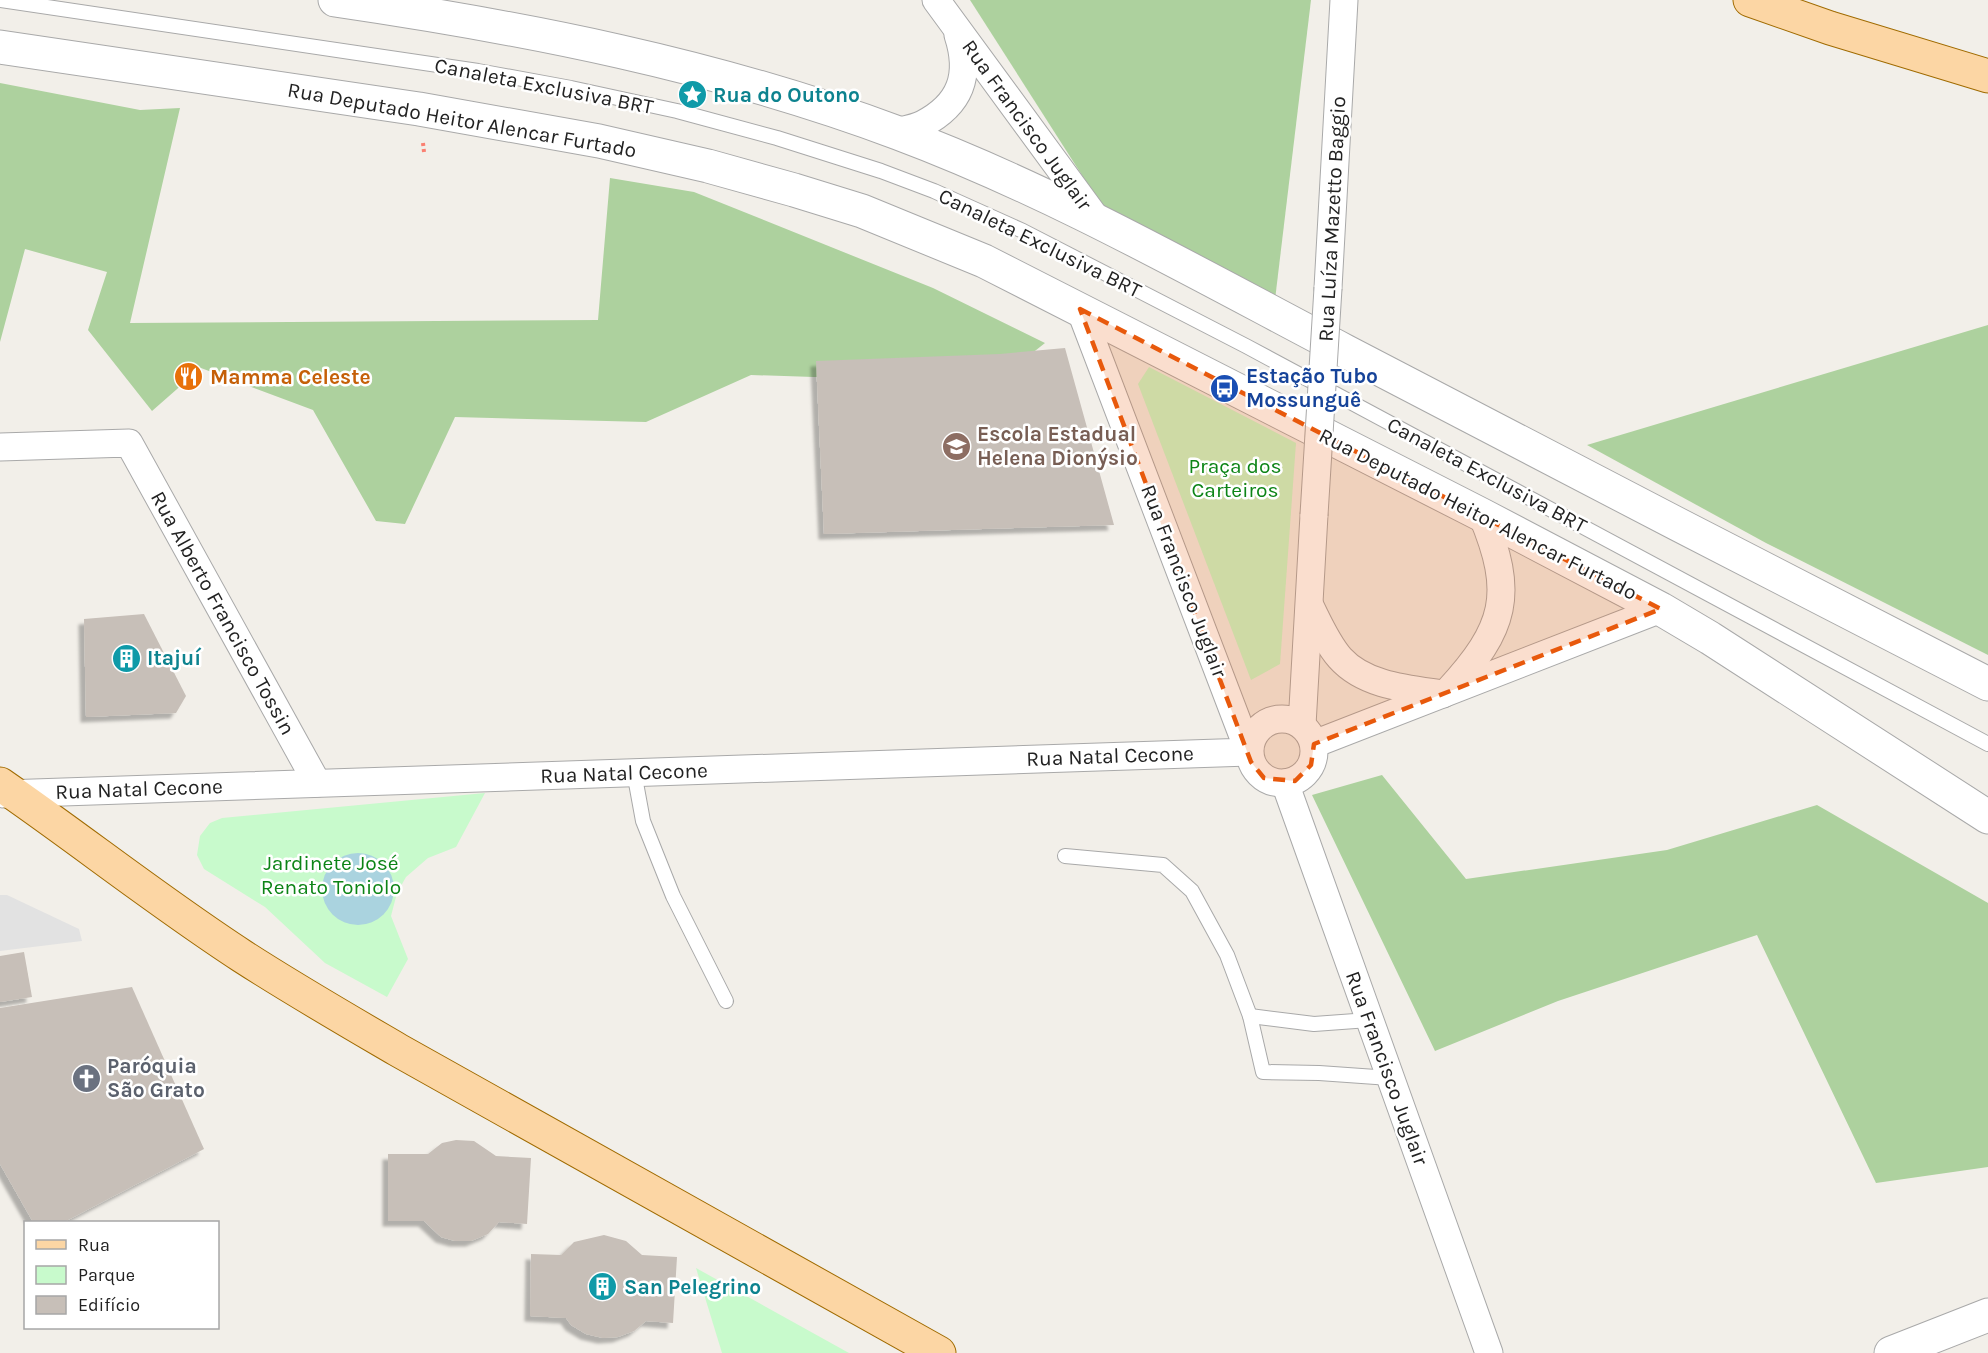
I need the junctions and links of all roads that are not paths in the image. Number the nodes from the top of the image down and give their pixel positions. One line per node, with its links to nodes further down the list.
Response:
1 (0, 0): 19 (lane, Canaleta Exclusiva BRT)
2 (335, 0): 9 (street)
3 (936, 0): 6 (street, Rua Francisco Juglair)
4 (1344, 0): 14 (street, Rua Luíza Mazetto Baggio, bridge)
5 (1750, 0): 8 (main road)
6 (956, 28): 9 (street, Rua Francisco Juglair); 10 (street, Rua Francisco Juglair)
7 (0, 47): 11 (street, Rua Deputado Heitor Alencar Furtado)
8 (1988, 76)
9 (896, 132): 10 (street)
10 (1098, 221): 16 (street)
11 (1080, 309): 13 (street, Rua Deputado Heitor Alencar Furtado); 20 (street, Rua Francisco Juglair)
12 (0, 447): 22 (street, Rua Alberto Francisco Tossin)
13 (1482, 515): 15 (street, Rua Deputado Heitor Alencar Furtado); 17 (street)
14 (1309, 605): 17 (street); 18 (street, Rua Luíza Mazetto Baggio)
15 (1661, 609): 17 (street); 25 (street, Rua Deputado Heitor Alencar Furtado)
16 (1988, 684)
17 (1446, 694): 18 (street)
18 (1308, 734): 20 (street); 23 (street)
19 (1988, 744)
20 (1249, 752): 21 (street, Rua Natal Cecone); 23 (street)
21 (634, 772): 22 (street, Rua Natal Cecone); 27 (lane)
22 (316, 783): 24 (street, Rua Natal Cecone)
23 (1285, 783): 29 (street, Rua Francisco Juglair)
24 (5, 791): 32 (main road)
25 (1988, 817)
26 (1065, 856): 28 (lane)
27 (726, 1001)
28 (1250, 1016): 29 (lane); 30 (lane)
29 (1370, 1020): 30 (street, Rua Francisco Juglair)
30 (1390, 1078): 33 (street, Rua Francisco Juglair)
31 (1988, 1315): 34 (street)
32 (939, 1353)
33 (1489, 1353)
34 (1891, 1353)

